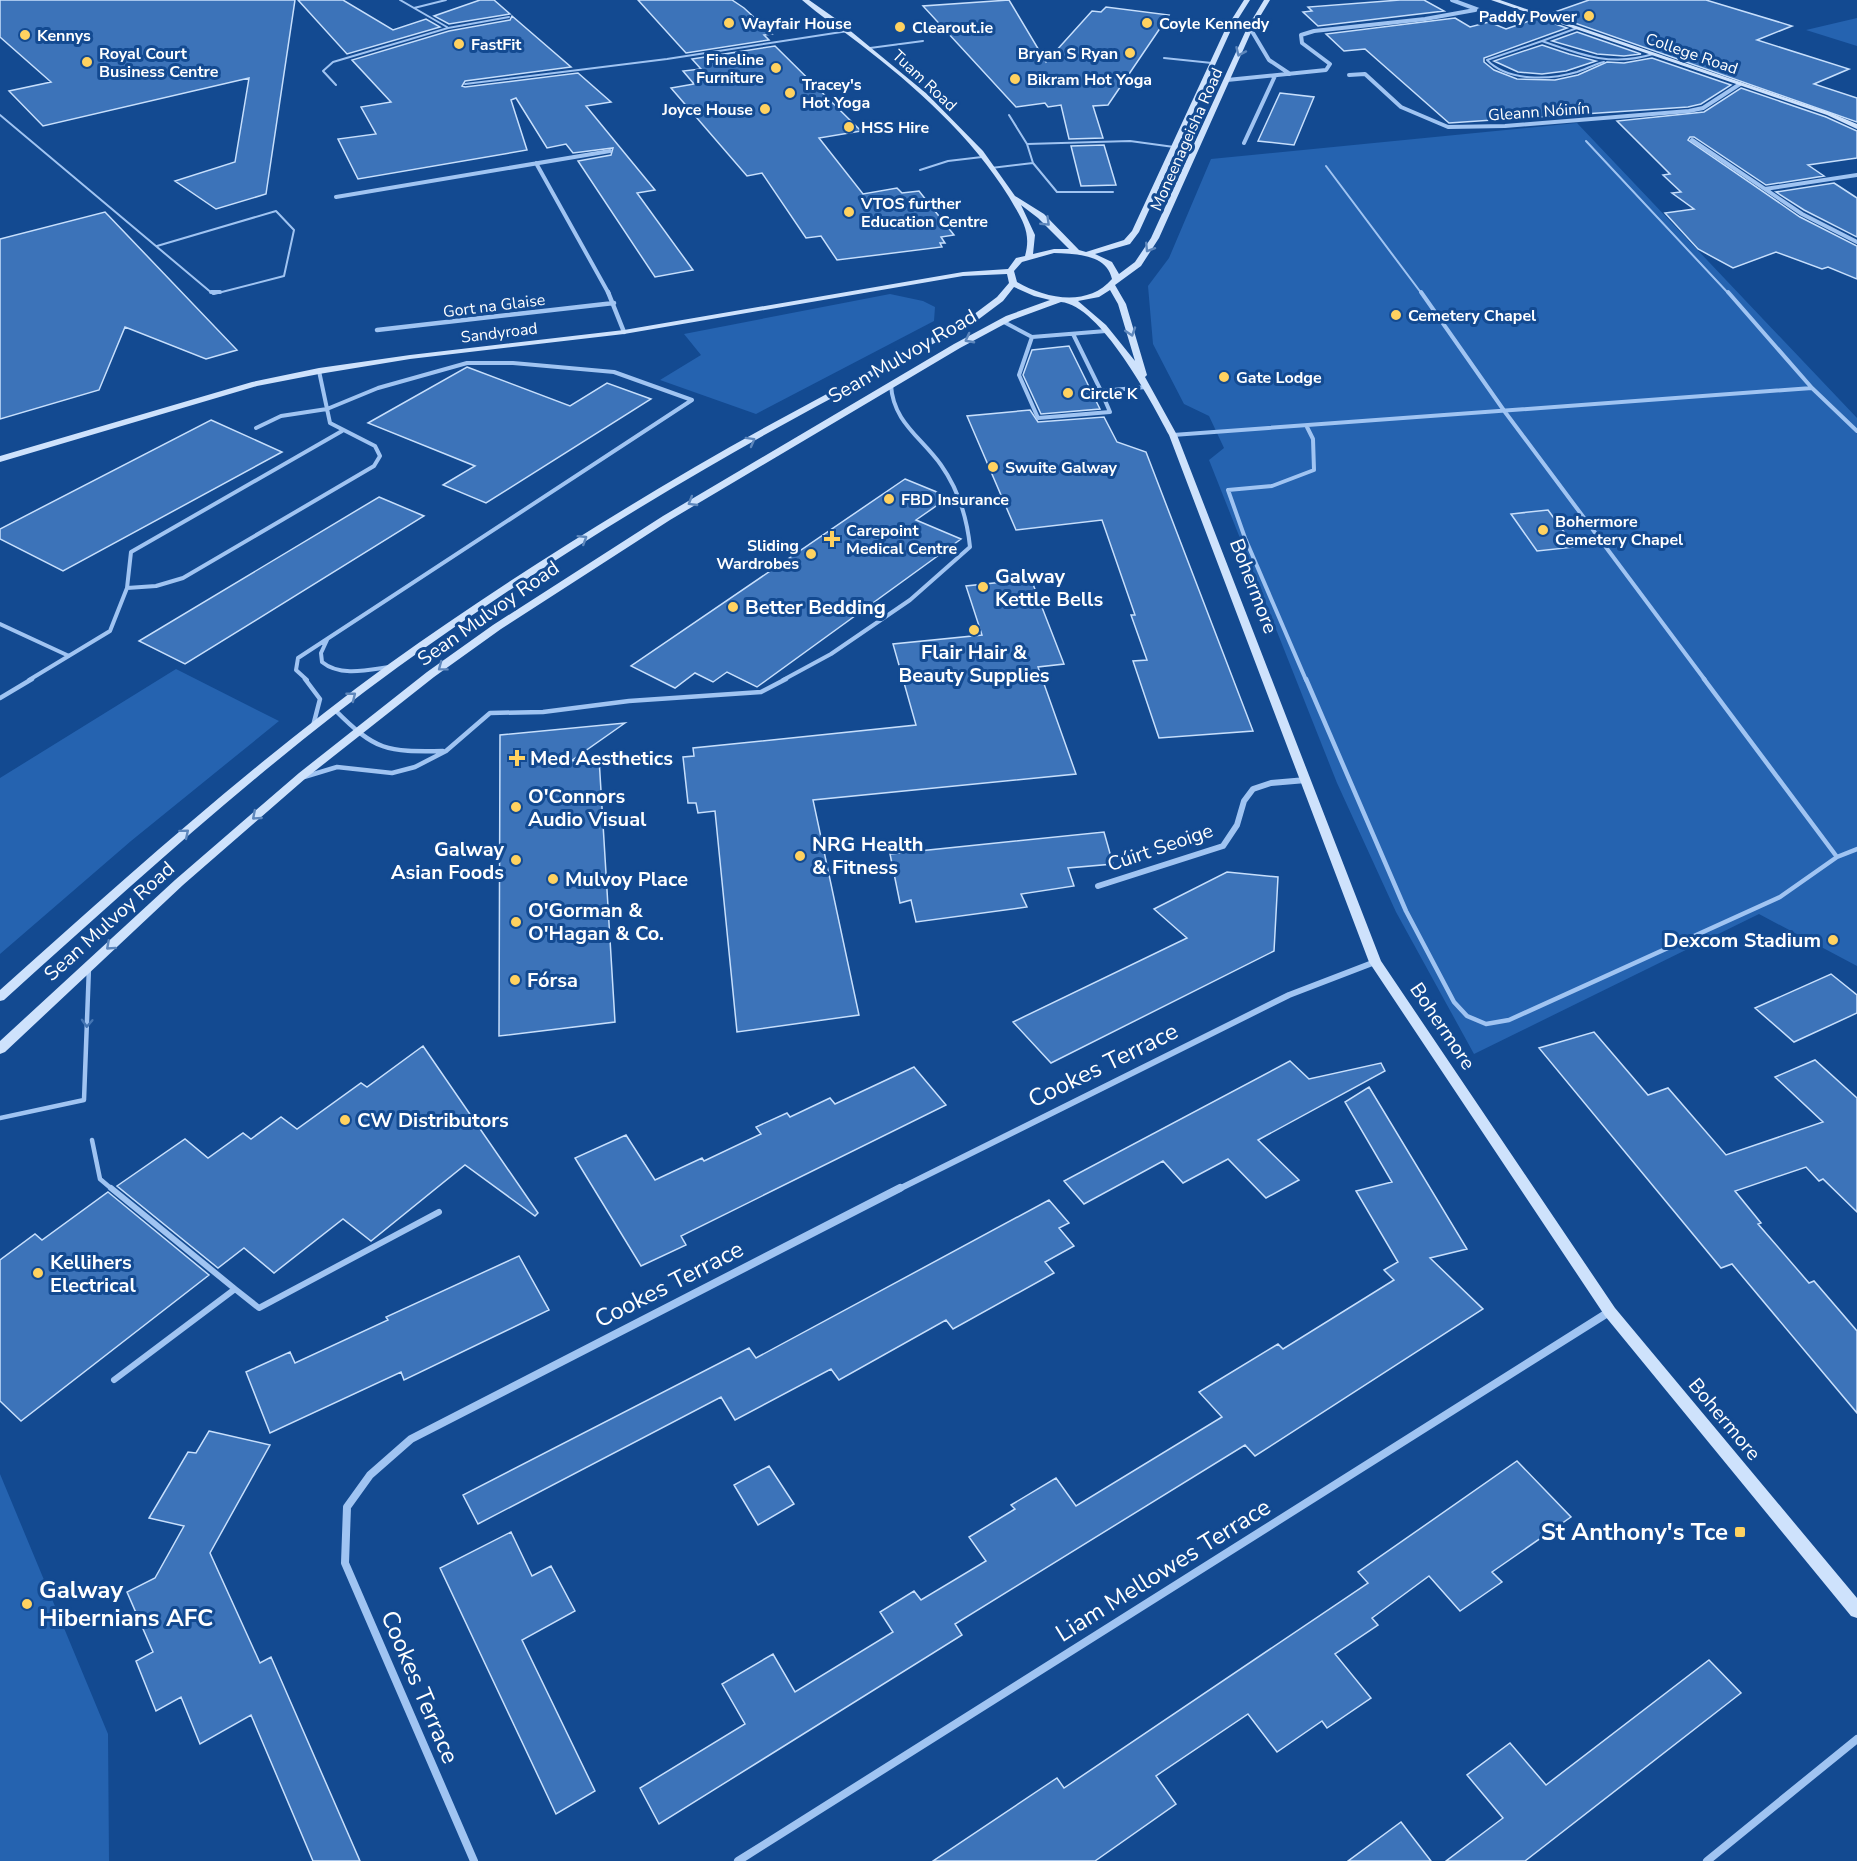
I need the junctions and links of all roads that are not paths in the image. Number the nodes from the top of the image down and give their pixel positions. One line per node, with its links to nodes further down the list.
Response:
1 (400, 0): 10 (lane)
2 (446, 0): 10 (lane)
3 (809, 0): 17 (main road, Tuam Road)
4 (1247, 0): 24 (main road, Moneenageisha Road)
5 (1267, 0): 15 (main road, Moneenageisha Road)
6 (1452, 0): 11 (street)
7 (1494, 0): 9 (main road, College Road)
8 (1502, 0): 9 (main road, College Road)
9 (1516, 7): 16 (main road, College Road)
10 (414, 8): 14 (lane)
11 (1475, 10): 13 (street); 25 (street)
12 (509, 17): 14 (lane)
13 (1514, 23)
14 (448, 28): 31 (lane)
15 (1250, 28): 25 (street); 28 (main road, Moneenageisha Road, one-way to 28)
16 (1577, 28): 19 (lane); 21 (main road, College Road)
17 (848, 31): 20 (main road, Tuam Road); 29 (lane)
18 (923, 41): 20 (lane)
19 (1542, 41): 23 (lane); 23 (lane)
20 (870, 48): 43 (main road, Tuam Road)
21 (1653, 54): 23 (lane); 30 (main road, College Road)
22 (1164, 58): 24 (lane)
23 (1604, 62)
24 (1212, 63): 41 (main road, Moneenageisha Road)
25 (1295, 75): 27 (street)
26 (1349, 75): 30 (street, Gleann Nóinín)
27 (1275, 76): 28 (street); 39 (street)
28 (1227, 80): 60 (main road, Moneenageisha Road, one-way to 60)
29 (465, 84)
30 (1740, 84): 32 (main road, College Road)
31 (336, 85)
32 (1829, 114): 35 (main road); 36 (main road, College Road)
33 (0, 115): 55 (lane)
34 (1009, 115): 40 (lane)
35 (1857, 121)
36 (1857, 127)
37 (1692, 140): 50 (street)
38 (1586, 141): 73 (lane)
39 (1244, 143)
40 (1027, 144): 41 (lane); 45 (lane)
41 (1174, 147): 57 (main road, Moneenageisha Road)
42 (610, 151): 44 (street)
43 (982, 157): 47 (main road, Tuam Road); 48 (lane)
44 (536, 163): 53 (street); 63 (street)
45 (1033, 163): 47 (lane); 51 (lane)
46 (1326, 166): 76 (lane)
47 (991, 168): 52 (main road, Tuam Road)
48 (920, 170)
49 (1857, 175): 50 (street)
50 (1765, 189): 54 (street)
51 (1113, 192)
52 (1013, 195): 56 (main road, Tuam Road, one-way to 56); 58 (main road, Tuam Road)
53 (336, 197)
54 (1857, 242)
55 (157, 246): 55 (lane)
56 (1076, 252): 57 (main road); 58 (main road)
57 (1086, 254): 60 (main road, Bohermore)
58 (1029, 256): 59 (main road)
59 (1010, 271): 61 (main road); 66 (main road, Sandyroad)
60 (1114, 282): 62 (main road, Moneenageisha Road); 71 (main road, Bohermore, one-way to 71)
61 (1013, 283): 62 (main road); 87 (main road, Sean Mulvoy Road, one-way to 61)
62 (1065, 299): 64 (main road, Sean Mulvoy Road); 67 (main road, Bohermore)
63 (614, 303): 65 (street, Gort na Glaise); 66 (street)
64 (1002, 321): 69 (lane); 72 (main road, Sean Mulvoy Road, one-way to 72)
65 (377, 330)
66 (624, 332): 70 (main road, Sandyroad)
67 (1106, 332): 68 (lane); 71 (main road, Bohermore)
68 (1073, 334): 69 (lane); 74 (lane)
69 (1032, 337): 74 (lane)
70 (319, 371): 75 (lane); 82 (main road, Sandyroad)
71 (1147, 383): 74 (lane); 81 (main road, Bohermore)
72 (891, 385): 91 (main road, Sean Mulvoy Road, one-way to 91); 92 (lane)
73 (1812, 388): 76 (lane); 80 (lane)
74 (1101, 391)
75 (327, 409): 78 (lane); 79 (lane); 85 (lane)
76 (1505, 412): 77 (lane); 96 (lane)
77 (1307, 427): 81 (lane); 96 (lane)
78 (256, 428)
79 (342, 431): 83 (lane); 83 (lane)
80 (1857, 431)
81 (1173, 435): 94 (main road, Bohermore)
82 (0, 459)
83 (127, 588): 86 (lane)
84 (0, 624): 86 (lane)
85 (328, 638): 87 (lane); 90 (lane)
86 (69, 656): 88 (lane)
87 (394, 666): 89 (main road, Sean Mulvoy Road, one-way to 87)
88 (0, 698)
89 (335, 710): 90 (main road, Sean Mulvoy Road); 91 (lane)
90 (312, 728): 100 (main road, Sean Mulvoy Road, one-way to 90)
91 (357, 731): 92 (lane); 93 (main road, Sean Mulvoy Road)
92 (446, 751): 93 (lane)
93 (301, 778): 99 (main road, Sean Mulvoy Road, one-way to 99)
94 (1306, 780): 97 (street, Cúirt Seoige); 98 (main road, Bohermore)
95 (1857, 849): 96 (lane)
96 (1837, 857)
97 (1098, 886)
98 (1375, 962): 106 (main road, Bohermore); 110 (street, Cookes Terrace)
99 (89, 964): 101 (main road, Sean Mulvoy Road); 102 (lane, one-way to 102)
100 (0, 997)
101 (0, 1049)
102 (0, 1118)
103 (92, 1140): 105 (lane)
104 (439, 1212): 105 (lane)
105 (235, 1289): 107 (lane)
106 (1610, 1312): 108 (main road, Bohermore); 111 (street, Liam Mellowes Terrace)
107 (114, 1380)
108 (1857, 1610)
109 (1857, 1739): 112 (street)
110 (474, 1861)
111 (738, 1861)
112 (1707, 1861)

